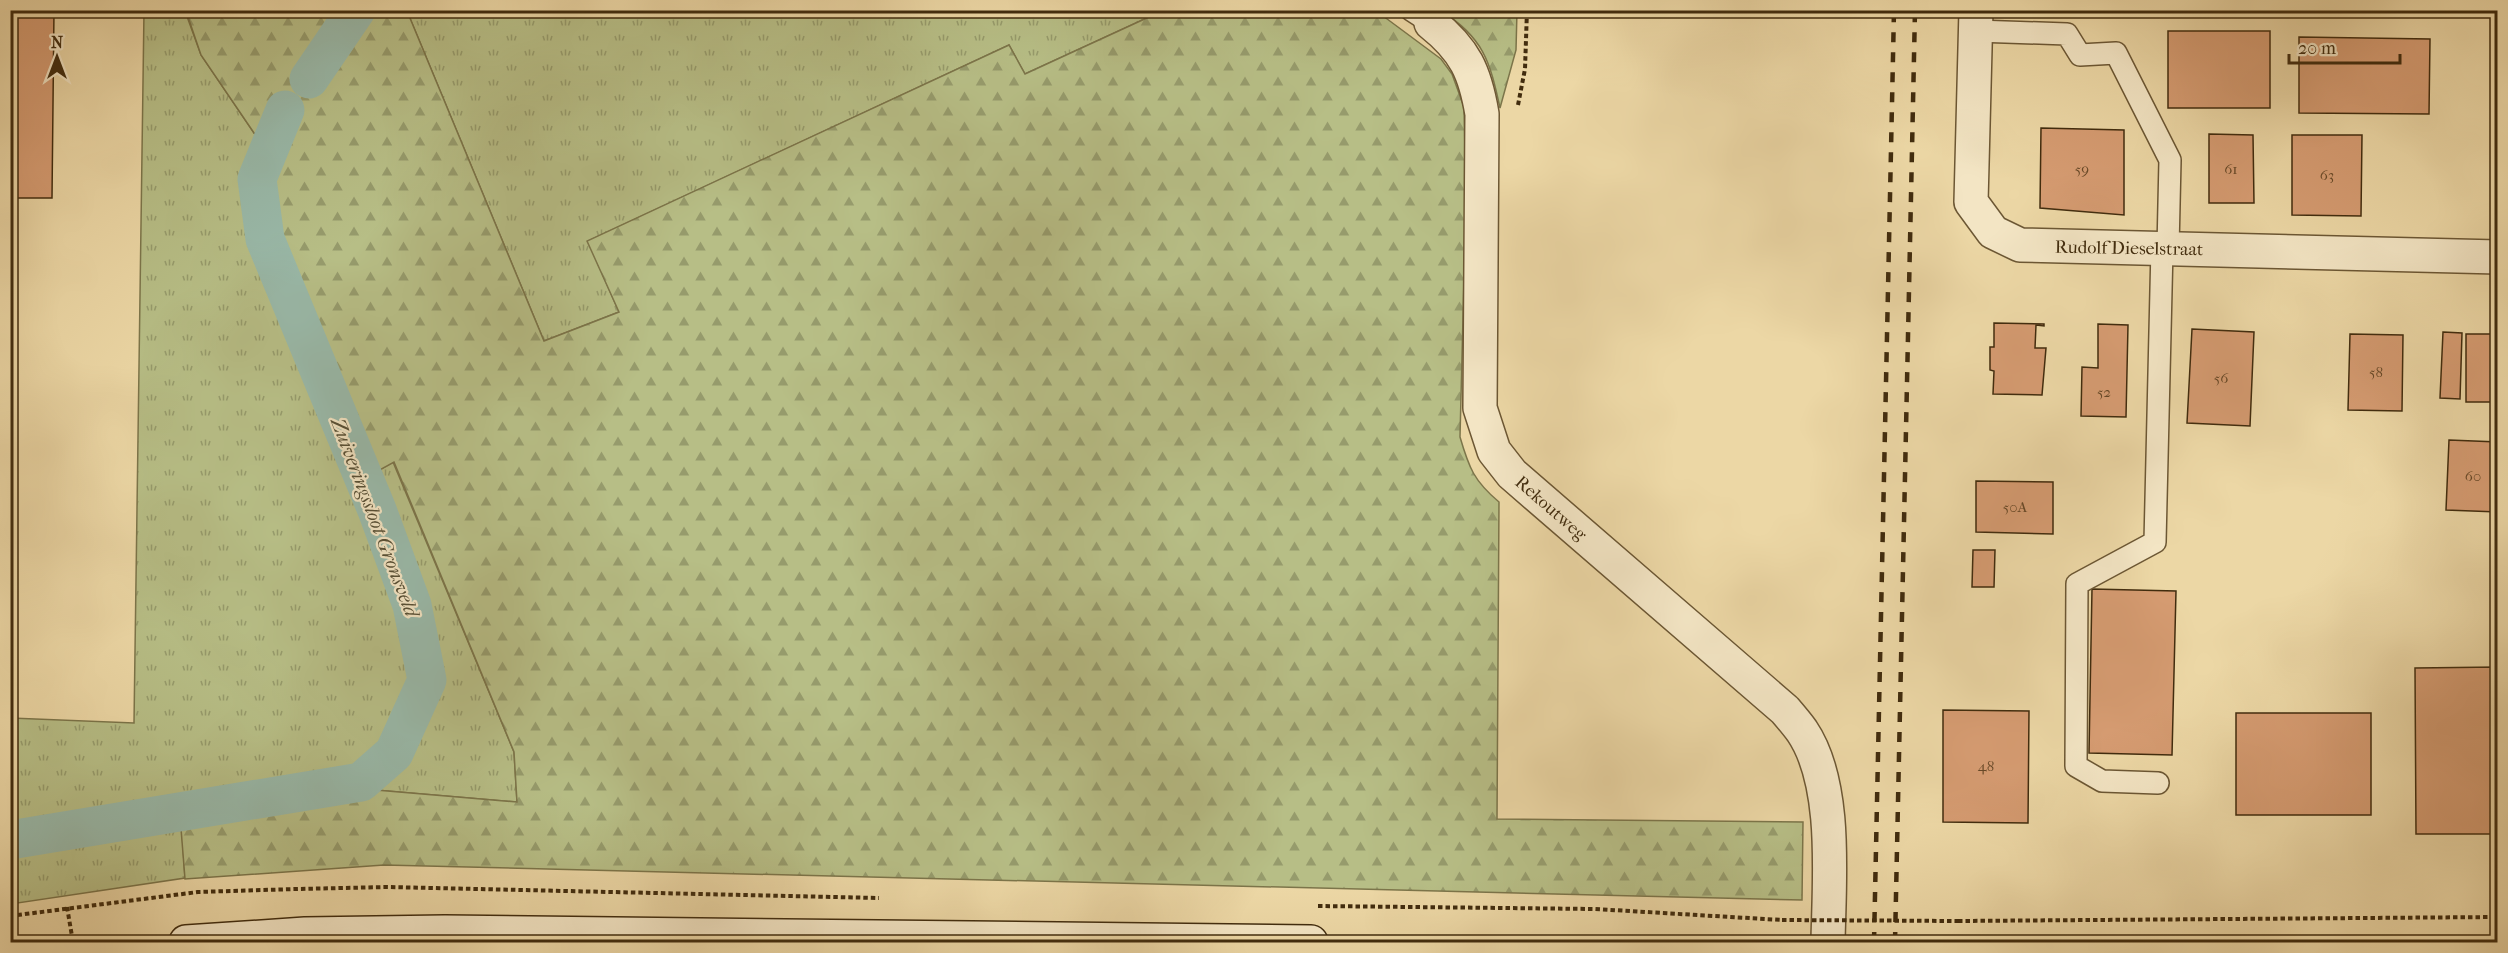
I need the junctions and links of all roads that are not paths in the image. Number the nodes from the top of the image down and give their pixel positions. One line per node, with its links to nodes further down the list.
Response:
1 (1421, 17): 8 (street, Rekoutweg)
2 (1976, 21): 3 (lane); 3 (street, Rudolf Dieselstraat)
3 (2165, 248): 4 (street, Rudolf Dieselstraat); 5 (lane)
4 (2498, 257)
5 (2158, 783)
6 (186, 942): 7 (street)
7 (1311, 942)
8 (1828, 942)

